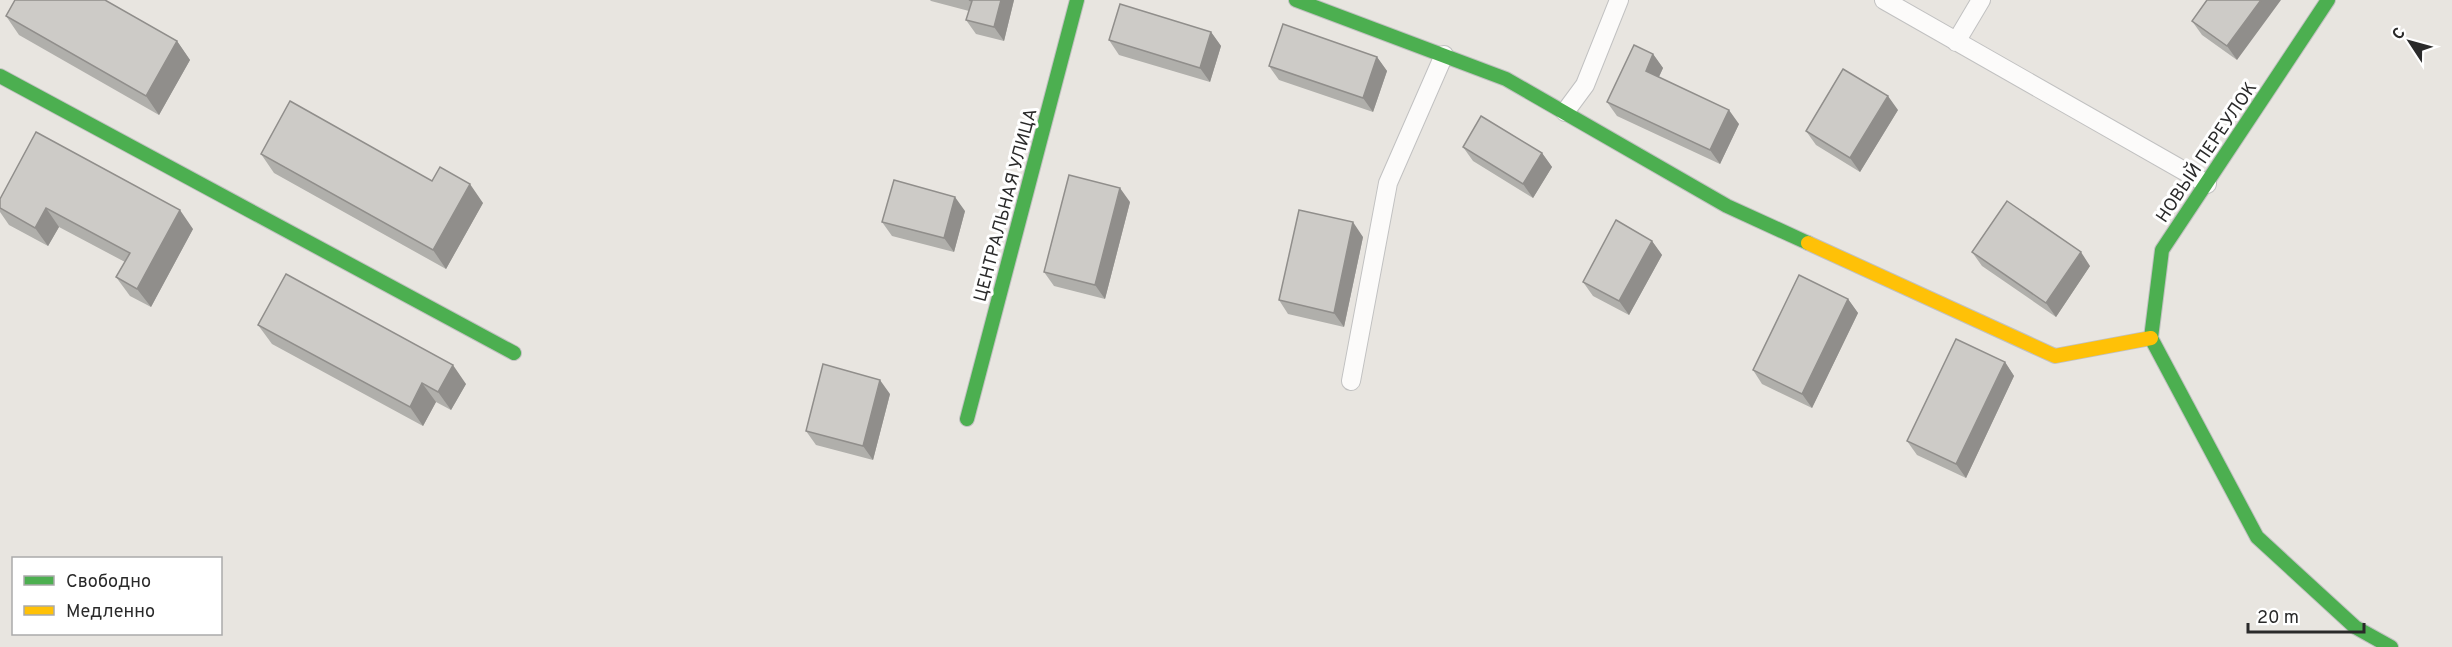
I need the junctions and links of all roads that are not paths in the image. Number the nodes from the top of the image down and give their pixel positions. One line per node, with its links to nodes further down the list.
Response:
1 (1077, 0): 15 (street, ЦЕНТРАЛЬНАЯ УЛИЦА)
2 (1296, 0): 8 (street)
3 (1619, 0): 10 (lane)
4 (1884, 0): 7 (lane)
5 (1981, 0): 7 (lane)
6 (2328, 0): 11 (street, НОВЫЙ ПЕРЕУЛОК)
7 (1956, 42): 11 (lane)
8 (1444, 55): 10 (street); 14 (lane)
9 (0, 76): 13 (street)
10 (1565, 112): 12 (street)
11 (2207, 184): 12 (street, НОВЫЙ ПЕРЕУЛОК)
12 (2151, 338): 16 (street)
13 (514, 353)
14 (1351, 381)
15 (967, 419)
16 (2391, 647)

